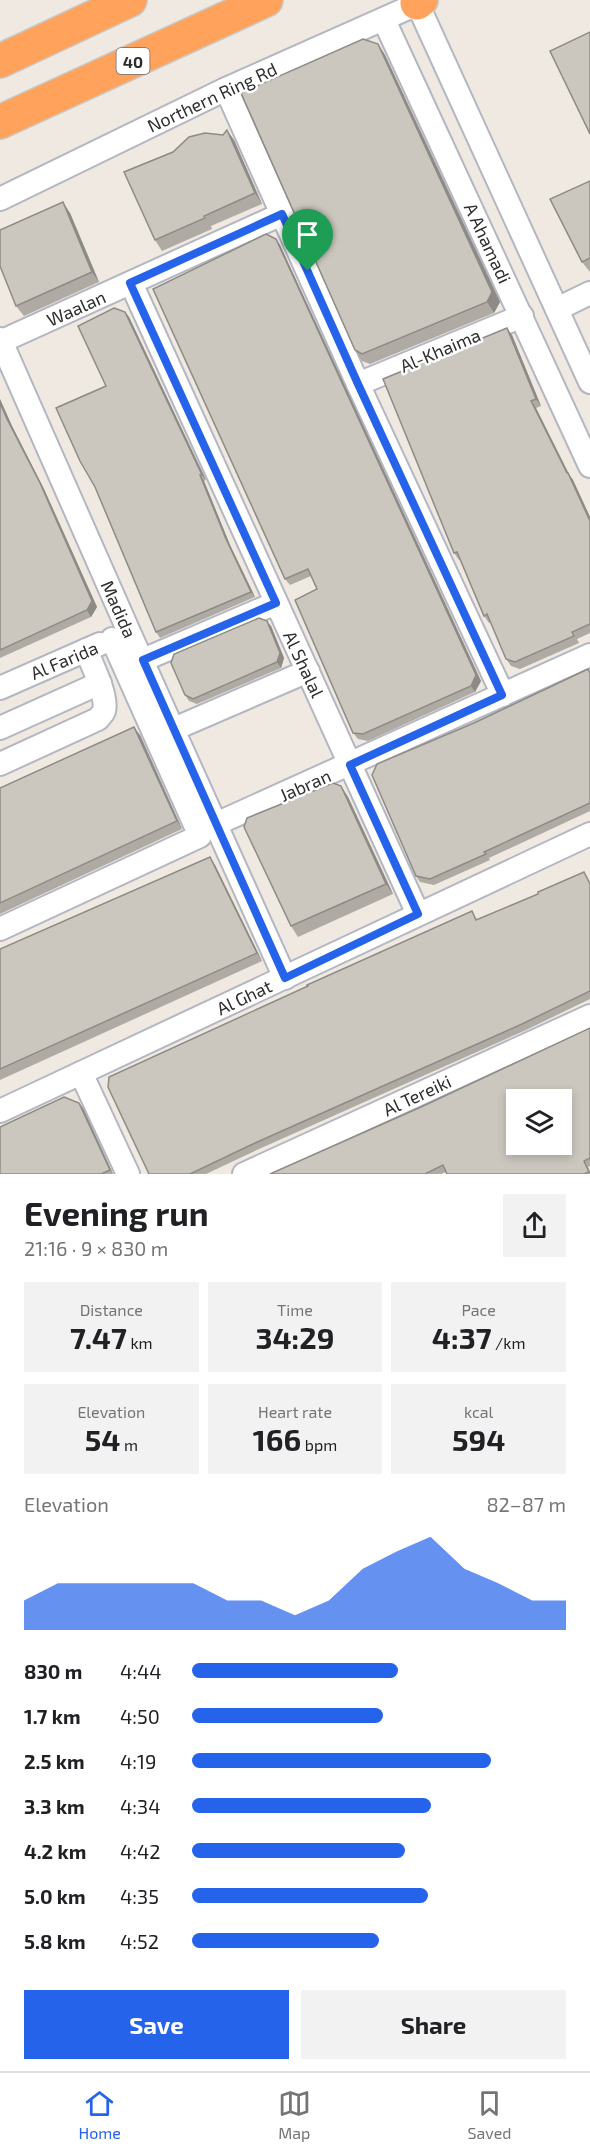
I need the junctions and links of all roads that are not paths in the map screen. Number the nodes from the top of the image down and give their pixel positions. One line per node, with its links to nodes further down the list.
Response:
1 (130, 0): 5 (highway)
2 (266, 0): 7 (highway, 40)
3 (421, 1): 4 (street, Northern Ring Rd); 12 (street, A Ahamadi)
4 (384, 20): 6 (street, Northern Ring Rd); 13 (street, A Ahamadi)
5 (0, 61)
6 (226, 89): 8 (street, Northern Ring Rd); 9 (street)
7 (0, 122)
8 (0, 199)
9 (282, 214): 10 (street, Waalan); 16 (street)
10 (130, 283): 14 (street, Waalan); 18 (street, Al Shalal)
11 (590, 293): 12 (street)
12 (557, 309): 15 (street, A Ahamadi)
13 (522, 316): 16 (street, Al-Khaima); 17 (street, A Ahamadi)
14 (0, 341): 19 (street, Madida)
15 (590, 382)
16 (358, 384): 26 (street)
17 (590, 466)
18 (276, 603): 22 (street); 23 (street, Al Shalal)
19 (120, 635): 20 (street, Al Farida); 22 (street, Madida); 34 (street)
20 (86, 650): 24 (street); 25 (street, Al Farida)
21 (590, 655): 26 (street, Jabran)
22 (143, 660): 28 (street, Madida)
23 (308, 671): 28 (street); 30 (street, Al Shalal)
24 (100, 683): 27 (street); 29 (street)
25 (0, 688)
26 (502, 695): 30 (street, Jabran)
27 (0, 728)
28 (174, 729): 31 (street, Madida)
29 (0, 764)
30 (350, 765): 31 (street, Jabran); 33 (street, Al Shalal)
31 (216, 824): 35 (street, Madida)
32 (588, 839): 33 (street, Al Ghat)
33 (418, 914): 35 (street, Al Ghat)
34 (0, 929)
35 (285, 978): 37 (street, Al Ghat)
36 (590, 1016): 40 (street, Al Tereiki)
37 (81, 1073): 38 (street, Al Ghat); 39 (street)
38 (0, 1111)
39 (128, 1174)
40 (244, 1174)

